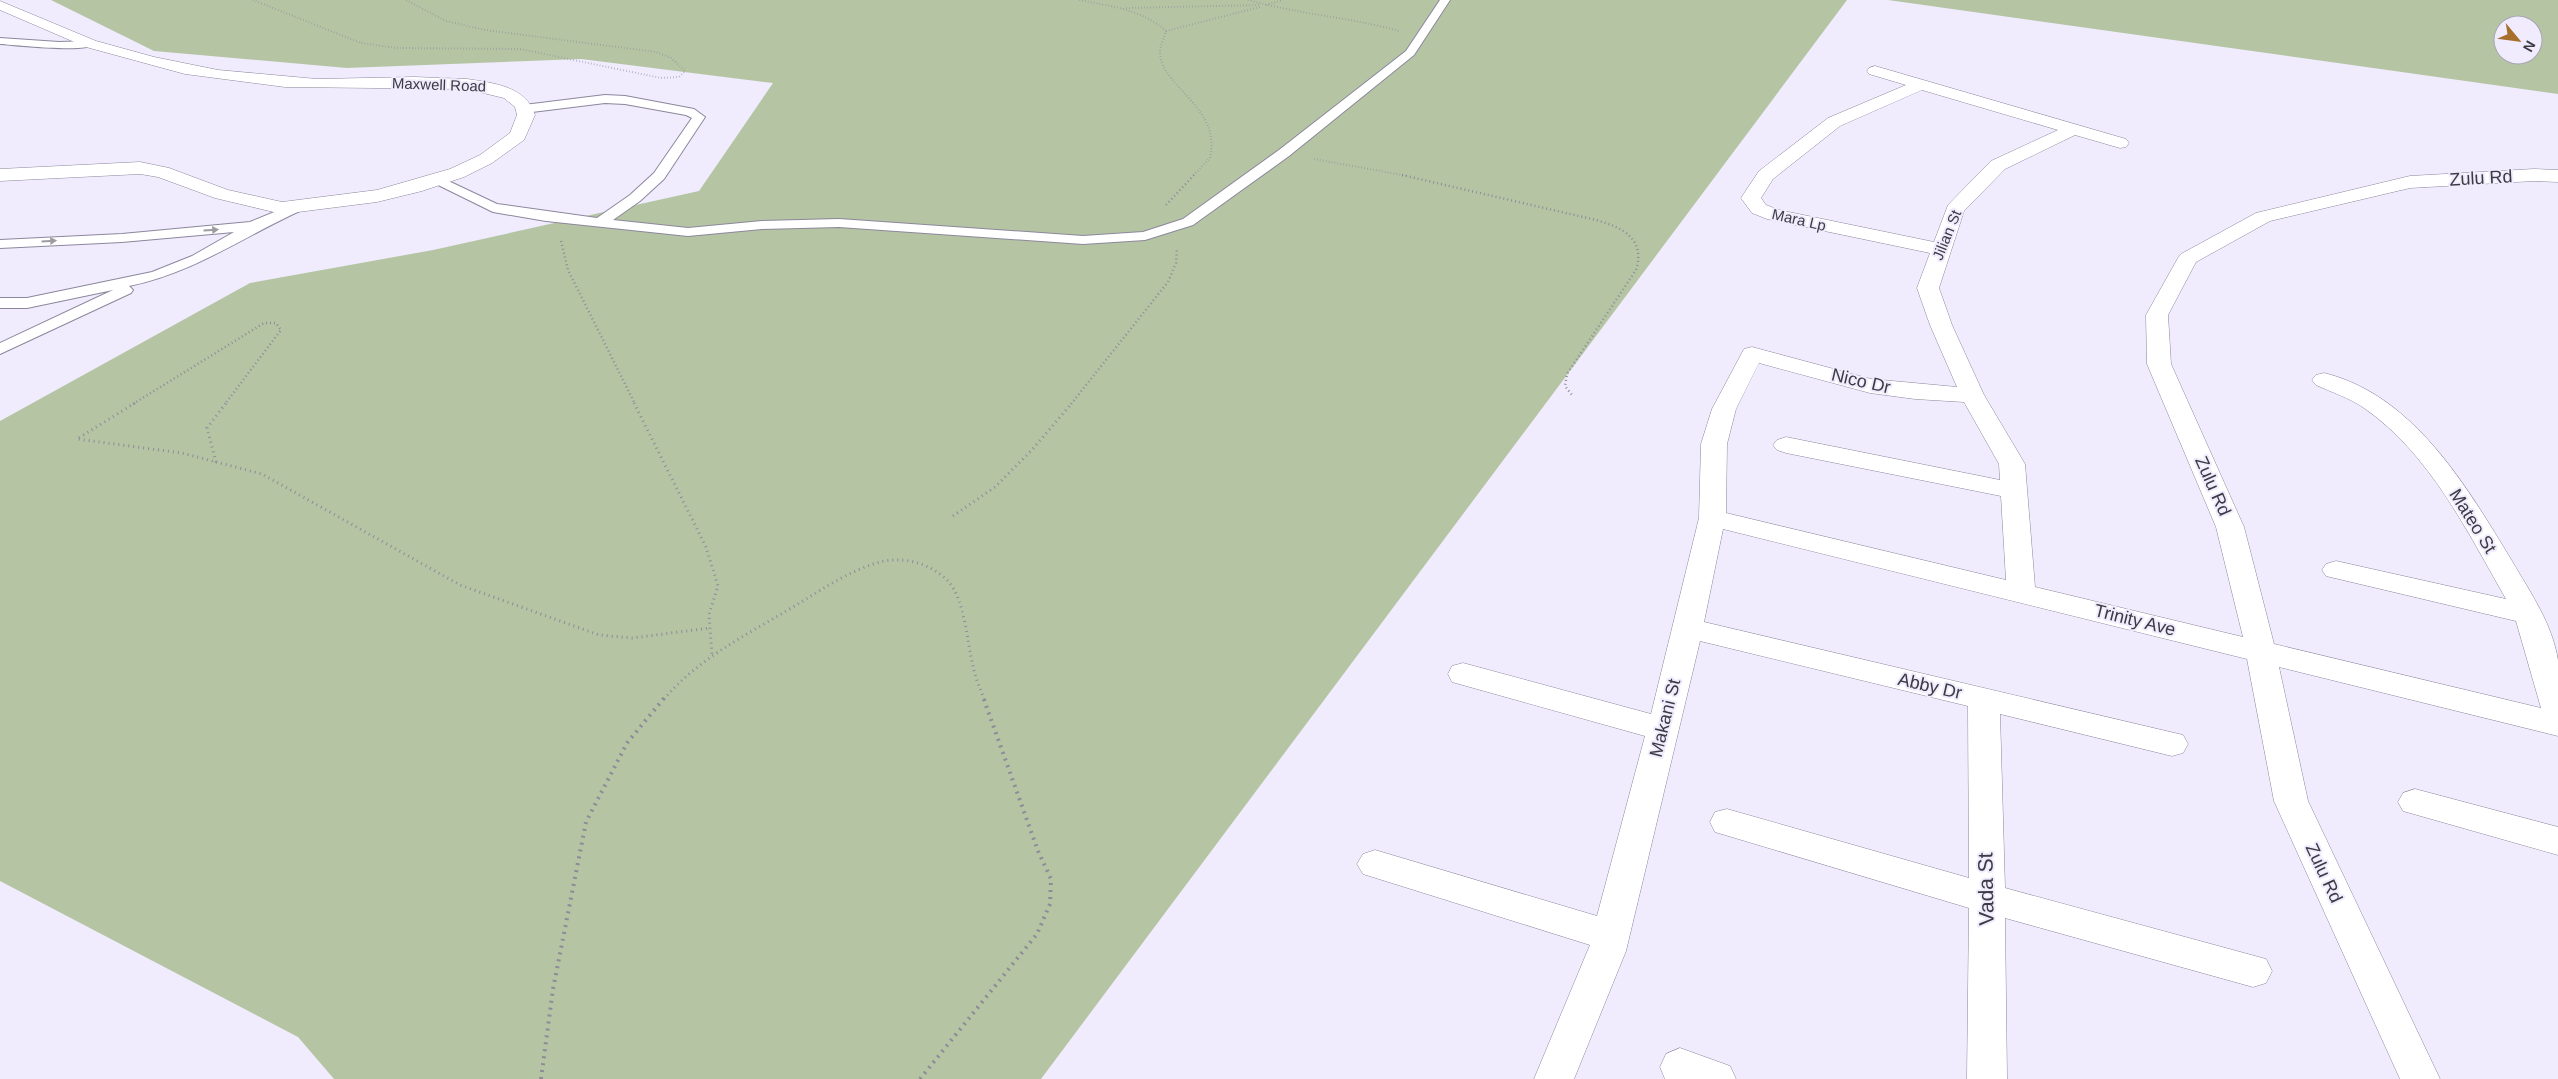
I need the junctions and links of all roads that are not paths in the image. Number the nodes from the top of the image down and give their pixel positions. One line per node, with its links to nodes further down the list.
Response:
1 (1445, 0): 14 (lane)
2 (0, 5): 4 (street, Maxwell Road)
3 (0, 41): 4 (lane)
4 (90, 44): 7 (street, Maxwell Road)
5 (1875, 71): 6 (street)
6 (1920, 85): 8 (street); 17 (street, Mara Lp)
7 (524, 109): 12 (street); 14 (lane)
8 (2073, 130): 9 (street); 17 (street, Jilian St)
9 (2120, 143)
10 (2558, 176): 31 (street, Zulu Rd)
11 (4, 177): 13 (street)
12 (435, 180): 13 (street); 14 (lane)
13 (299, 206): 15 (lane)
14 (599, 223)
15 (256, 225): 16 (lane, one-way to 15); 18 (lane)
16 (0, 244)
17 (1940, 249): 23 (street, Jilian St)
18 (156, 276): 19 (lane); 20 (lane)
19 (0, 303)
20 (0, 349)
21 (1752, 354): 23 (street, Nico Dr); 26 (street, Makani St)
22 (2324, 380): 29 (street, Mateo St)
23 (1972, 395): 25 (street, Jilian St)
24 (1786, 445): 25 (street)
25 (2014, 491): 28 (street, Jilian St)
26 (1712, 518): 28 (street, Trinity Ave); 30 (street, Makani St)
27 (2336, 570): 29 (street)
28 (2021, 592): 31 (street, Trinity Ave)
29 (2529, 614): 34 (street, Mateo St)
30 (1688, 628): 33 (street, Abby Dr); 36 (street, Makani St)
31 (2261, 651): 35 (street, Trinity Ave); 49 (street, Zulu Rd)
32 (1463, 674): 36 (street)
33 (1984, 699): 37 (street, Abby Dr); 42 (street, Vada St)
34 (2558, 711)
35 (2558, 724)
36 (1662, 729): 43 (street, Makani St)
37 (2172, 744)
38 (2415, 802): 40 (street)
39 (1727, 822): 42 (street)
40 (2558, 841)
41 (1375, 864): 43 (street)
42 (1987, 898): 44 (street); 48 (street, Vada St)
43 (1610, 936): 46 (street, Makani St)
44 (2253, 971)
45 (1680, 1067): 47 (street)
46 (1554, 1079)
47 (1716, 1079)
48 (1986, 1079)
49 (2420, 1079)

